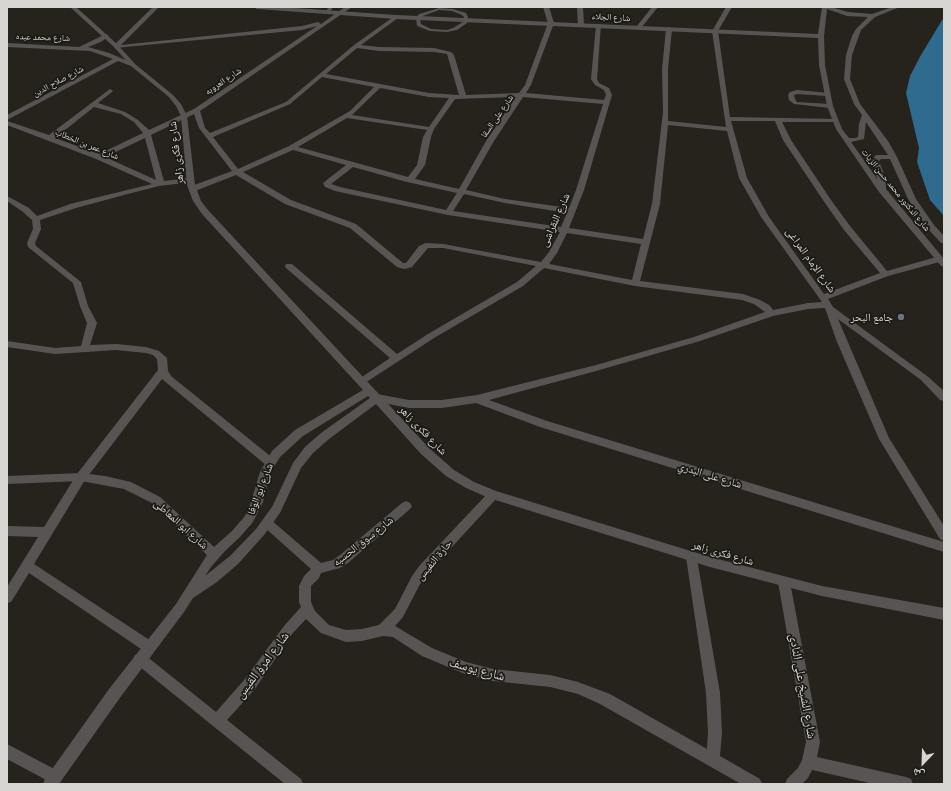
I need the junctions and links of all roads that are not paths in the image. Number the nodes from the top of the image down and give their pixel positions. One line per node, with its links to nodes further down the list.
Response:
1 (73, 7): 27 (street, شارع فكرى زاهر)
2 (156, 7): 30 (street)
3 (257, 7): 13 (street, شارع الجلاء)
4 (331, 7): 14 (lane)
5 (350, 7): 15 (street, شارع العروبه)
6 (546, 7): 21 (street)
7 (580, 7): 22 (street)
8 (655, 7): 24 (street)
9 (729, 7): 26 (street)
10 (825, 7): 16 (street); 28 (street, شارع الدكتور محمد حسن الزيات)
11 (882, 7): 16 (street)
12 (897, 7): 16 (street)
13 (294, 8): 14 (street, شارع الجلاء)
14 (327, 12): 15 (street, شارع الجلاء)
15 (339, 13): 17 (street, شارع الجلاء); 20 (street, شارع العروبه)
16 (876, 15): 48 (street, شارع الدكتور محمد حسن الزيات)
17 (396, 17): 18 (street, شارع الجلاء); 31 (street)
18 (418, 18): 19 (street, شارع الجلاء); 19 (lane); 19 (lane)
19 (467, 20): 21 (street, شارع الجلاء)
20 (326, 22): 30 (street); 45 (street, شارع العروبه)
21 (551, 23): 22 (street, شارع الجلاء); 39 (street, شارع على السقا)
22 (581, 25): 23 (street, شارع الجلاء)
23 (599, 26): 24 (street, شارع الجلاء); 42 (street)
24 (639, 27): 25 (street, شارع الجلاء)
25 (669, 29): 26 (street, شارع الجلاء); 54 (street)
26 (715, 31): 28 (street, شارع الجلاء); 50 (street, شارع الإمام المراغى)
27 (106, 36): 30 (street, شارع فكرى زاهر); 32 (street, شارع محمد عبده)
28 (821, 36): 38 (street, شارع الدكتور محمد حسن الزيات)
29 (7, 45): 32 (street, شارع محمد عبده)
30 (117, 46): 34 (street, شارع فكرى زاهر)
31 (356, 46): 35 (street); 41 (street)
32 (78, 48): 33 (street, شارع محمد عبده)
33 (117, 59): 34 (street, شارع محمد عبده); 49 (street, شارع صلاح الدين)
34 (133, 65): 46 (street, شارع فكرى زاهر)
35 (320, 75): 36 (street); 58 (street)
36 (378, 86): 40 (street); 47 (street)
37 (110, 91): 43 (street)
38 (827, 94): 44 (street, شارع الدكتور محمد حسن الزيات); 44 (lane)
39 (522, 95): 41 (street); 42 (street); 70 (street, شارع على السقا)
40 (453, 97): 41 (street); 55 (street)
41 (463, 97)
42 (607, 102): 72 (street, شارع النقراشى)
43 (93, 104): 57 (street); 59 (street)
44 (830, 106): 52 (street, شارع الدكتور محمد حسن الزيات)
45 (196, 110): 46 (street, شارع العروبه); 58 (street)
46 (184, 116): 57 (street, شارع العروبه); 68 (street, شارع فكرى زاهر)
47 (346, 116): 55 (street); 61 (street)
48 (865, 116): 60 (street); 62 (street, شارع الدكتور محمد حسن الزيات)
49 (7, 118)
50 (727, 119): 51 (street); 56 (street, شارع الإمام المراغى)
51 (777, 119): 52 (street); 81 (street)
52 (836, 120): 60 (street, شارع الدكتور محمد حسن الزيات)
53 (7, 123): 59 (street, شارع عمر بن الخطاب)
54 (665, 123): 56 (street); 77 (street)
55 (431, 129): 66 (street)
56 (729, 129): 83 (street, شارع الإمام المراغى)
57 (148, 134): 63 (street, شارع العروبه); 67 (street)
58 (209, 136): 65 (street)
59 (50, 138): 63 (street, شارع عمر بن الخطاب)
60 (846, 140): 69 (street, شارع الدكتور محمد حسن الزيات)
61 (292, 148): 64 (street); 65 (street)
62 (893, 157): 69 (street); 76 (street, شارع الدكتور محمد حسن الزيات)
63 (99, 158): 67 (street, شارع عمر بن الخطاب)
64 (351, 165): 66 (street); 73 (street)
65 (237, 172): 68 (street); 79 (street)
66 (410, 180): 70 (street)
67 (160, 184): 68 (street); 74 (street)
68 (191, 185): 89 (street, شارع فكرى زاهر)
69 (882, 190): 78 (street, شارع الدكتور محمد حسن الزيات)
70 (462, 192): 72 (street); 73 (street, شارع على السقا)
71 (7, 198): 74 (street)
72 (572, 211): 75 (street, شارع النقراشى)
73 (448, 213): 75 (street)
74 (36, 219): 86 (street)
75 (564, 229): 77 (street); 79 (street, شارع النقراشى)
76 (944, 241)
77 (647, 242): 82 (street)
78 (942, 262): 81 (street)
79 (544, 264): 82 (street); 87 (street, شارع النقراشى)
80 (289, 266): 87 (street)
81 (885, 274): 83 (street)
82 (635, 283): 84 (street)
83 (827, 304): 84 (street); 91 (street); 101 (street, شارع الإمام المراغى)
84 (771, 313): 92 (street)
85 (7, 344): 86 (street)
86 (85, 348): 88 (street)
87 (396, 358): 89 (street, شارع النقراشى)
88 (163, 371): 93 (street); 94 (street)
89 (362, 381): 90 (street, شارع فكرى زاهر)
90 (374, 394): 92 (street); 93 (street, شارع ابو الوفا); 96 (street, شارع فكرى زاهر); 98 (street, شارع ابو الوفا)
91 (944, 397)
92 (477, 400): 102 (street, شارع على البدري)
93 (270, 462): 103 (street, شارع ابو الوفا)
94 (81, 477): 95 (street, شارع ابو المعاطى); 100 (street); 103 (street, شارع ابو المعاطى)
95 (7, 480)
96 (493, 495): 104 (street, شارع فكرى زاهر); 112 (street, حارة النفيس)
97 (406, 506): 106 (street, شارع سوق الحسبه)
98 (267, 523): 106 (street); 108 (street, شارع ابو الوفا)
99 (7, 531): 100 (street)
100 (47, 532): 105 (street)
101 (944, 536)
102 (944, 547)
103 (214, 554): 108 (street, شارع ابو الوفا)
104 (692, 557): 107 (street, شارع فكرى زاهر); 117 (street)
105 (27, 565): 109 (street); 113 (street)
106 (317, 569): 110 (street)
107 (784, 582): 111 (street, شارع فكرى زاهر); 118 (street, شارع الشيخ على النادى)
108 (190, 594): 113 (street, شارع ابو الوفا)
109 (7, 598)
110 (307, 609): 112 (street, شارع يوسف); 115 (street, شارع امرؤ القيس)
111 (944, 614)
112 (383, 630): 117 (street, شارع يوسف)
113 (149, 647): 114 (street, شارع ابو الوفا)
114 (140, 659): 115 (street); 119 (street, شارع ابو الوفا)
115 (217, 721): 120 (street)
116 (7, 751): 119 (street)
117 (713, 759): 121 (street, شارع يوسف)
118 (810, 762): 122 (street, شارع الشيخ على النادى); 123 (street)
119 (53, 780)
120 (296, 784)
121 (755, 784)
122 (792, 784)
123 (906, 784)

